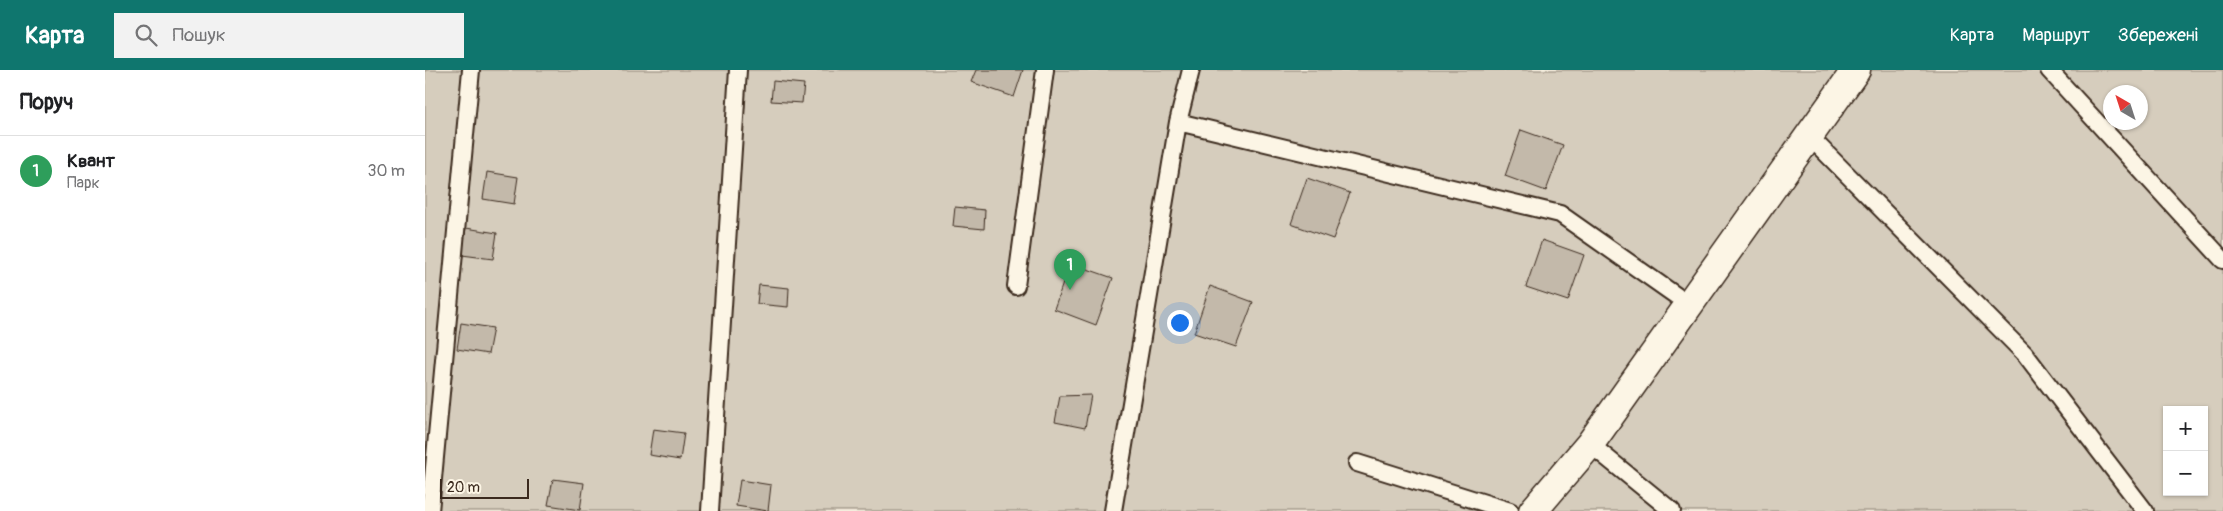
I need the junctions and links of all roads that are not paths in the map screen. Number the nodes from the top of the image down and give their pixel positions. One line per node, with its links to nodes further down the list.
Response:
1 (471, 70): 14 (lane)
2 (738, 70): 15 (lane)
3 (1045, 70): 10 (lane)
4 (1191, 70): 7 (lane)
5 (1856, 70): 8 (street)
6 (2049, 70): 9 (lane)
7 (1178, 122): 11 (lane); 16 (lane)
8 (1809, 136): 11 (street); 20 (lane)
9 (2223, 260)
10 (1016, 286)
11 (1688, 304): 12 (street)
12 (1589, 444): 18 (street); 19 (lane)
13 (1357, 463): 17 (lane)
14 (430, 511)
15 (710, 511)
16 (1113, 511)
17 (1510, 511)
18 (1533, 511)
19 (1672, 511)
20 (2145, 511)

